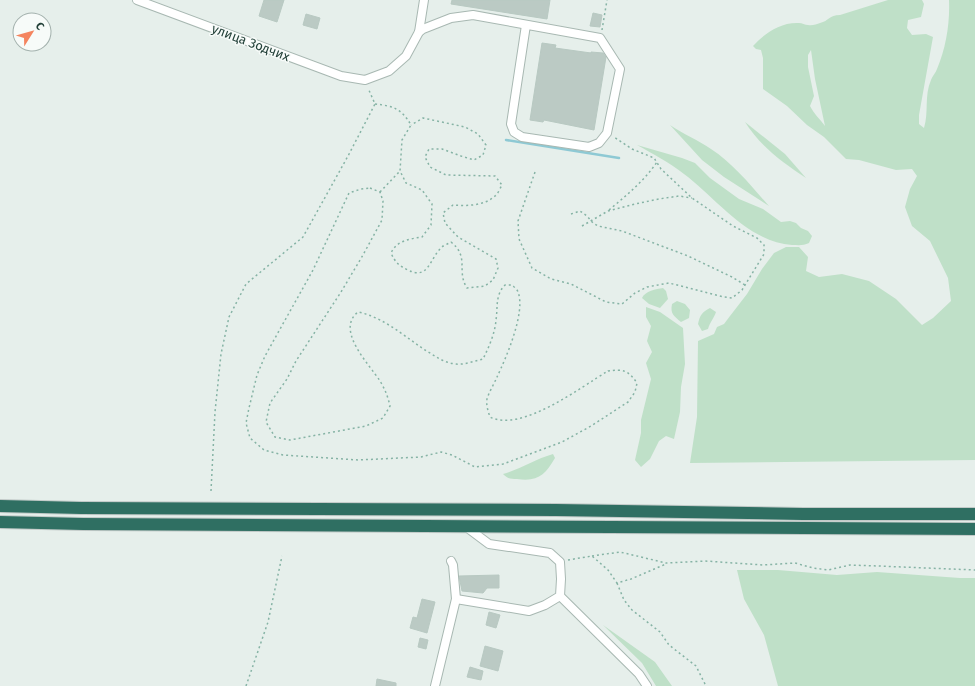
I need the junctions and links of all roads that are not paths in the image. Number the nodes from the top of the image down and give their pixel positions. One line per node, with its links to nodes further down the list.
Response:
1 (137, 0): 4 (street, улица Зодчих)
2 (424, 0): 4 (street)
3 (526, 25): 3 (street); 4 (street)
4 (419, 32)
5 (0, 506): 6 (highway)
6 (975, 514)
7 (0, 522): 8 (highway)
8 (465, 525): 9 (highway); 11 (street)
9 (975, 529)
10 (451, 561): 12 (street)
11 (560, 596): 12 (street); 14 (street)
12 (456, 598): 13 (street)
13 (435, 686)
14 (647, 686)

